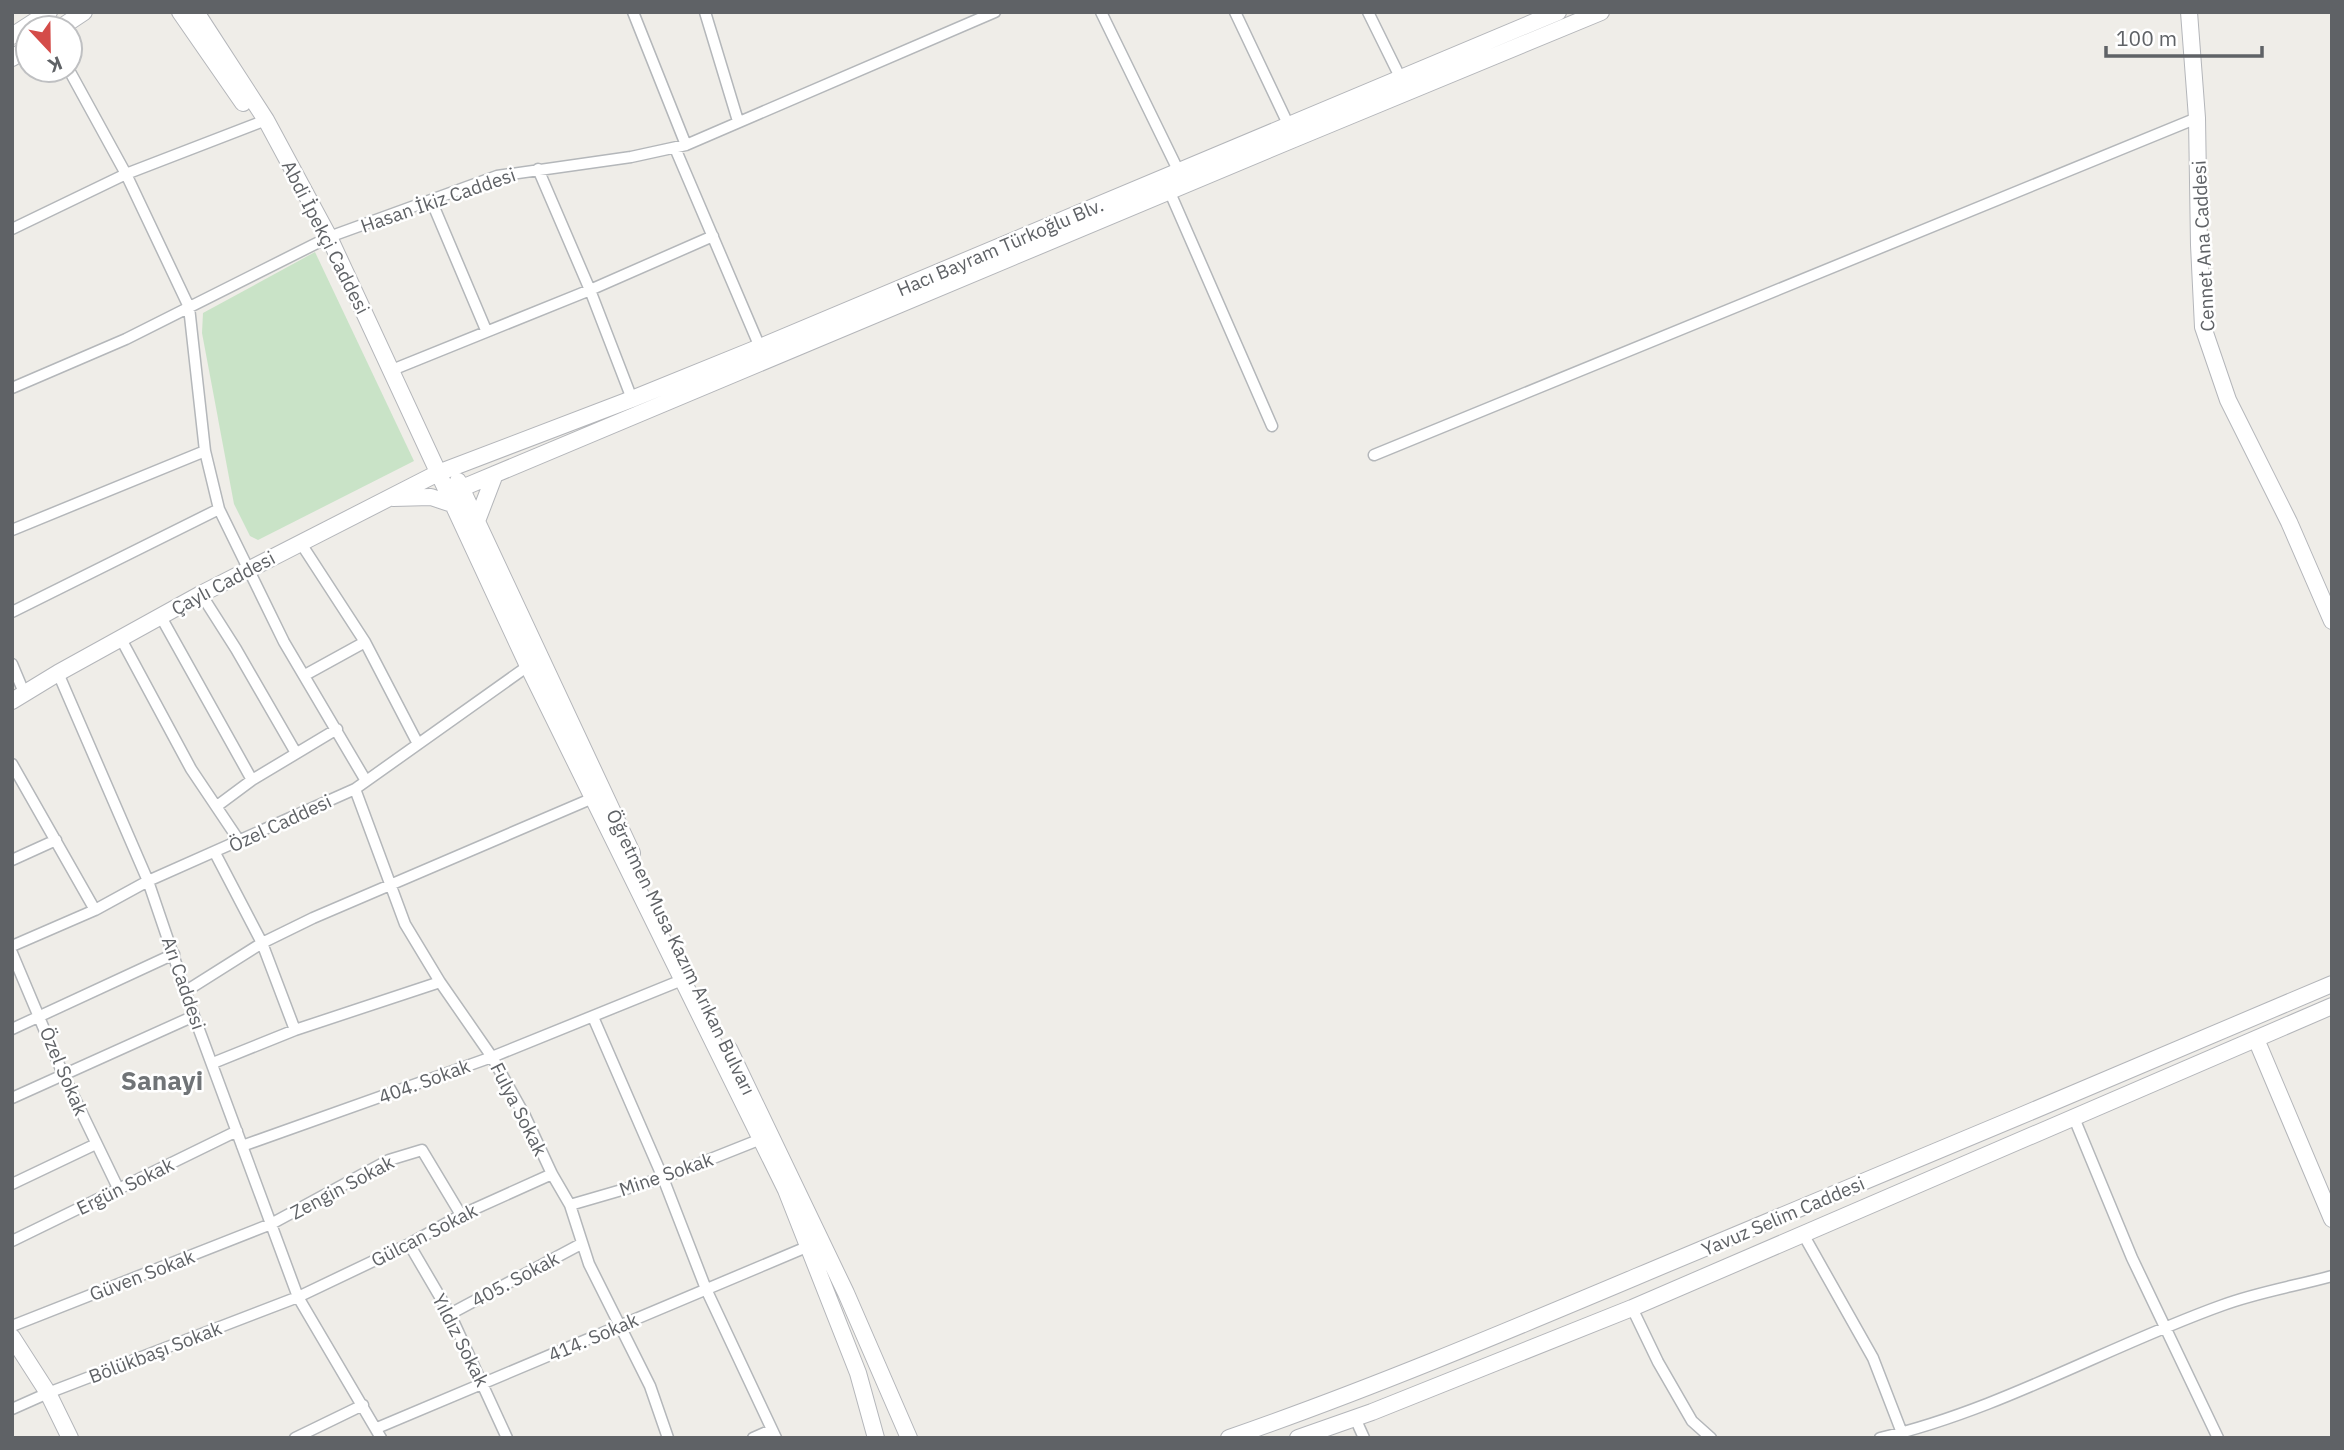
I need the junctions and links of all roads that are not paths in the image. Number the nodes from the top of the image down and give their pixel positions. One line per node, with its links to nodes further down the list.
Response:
1 (49, 12): 13 (street)
2 (180, 12): 17 (street)
3 (195, 12): 17 (street, Abdi İpekçi Caddesi)
4 (633, 12): 20 (street)
5 (705, 12): 18 (street)
6 (995, 12): 18 (street, Hasan İkiz Caddesi)
7 (1101, 12): 23 (street)
8 (1368, 12): 14 (street)
9 (1558, 12): 14 (street, Hacı Bayram Türkoğlu Blv.)
10 (1601, 12): 23 (street, Hacı Bayram Türkoğlu Blv.)
11 (2189, 12): 16 (street, Cennet Ana Caddesi)
12 (1238, 13): 19 (street)
13 (12, 36)
14 (1401, 79): 19 (street, Hacı Bayram Türkoğlu Blv.)
15 (77, 84): 22 (street)
16 (2197, 118): 37 (street); 51 (street, Cennet Ana Caddesi)
17 (261, 121): 22 (street); 27 (street, Abdi İpekçi Caddesi)
18 (738, 121): 20 (street, Hasan İkiz Caddesi)
19 (1289, 126): 23 (street, Hacı Bayram Türkoğlu Blv.)
20 (680, 146): 21 (street, Hasan İkiz Caddesi); 26 (street)
21 (538, 169): 24 (street, Hasan İkiz Caddesi); 28 (street)
22 (125, 174): 25 (street); 29 (street)
23 (1170, 181): 31 (street, Hacı Bayram Türkoğlu Blv.); 35 (street)
24 (431, 200): 27 (street, Hasan İkiz Caddesi); 30 (street)
25 (12, 229)
26 (713, 236): 28 (street); 31 (street)
27 (329, 237): 29 (street, Hasan İkiz Caddesi); 32 (street, Abdi İpekçi Caddesi)
28 (590, 290): 30 (street); 34 (street)
29 (189, 307): 33 (street, Hasan İkiz Caddesi); 36 (street)
30 (486, 330): 32 (street)
31 (763, 354): 34 (street, Hacı Bayram Türkoğlu Blv.); 39 (street, Hacı Bayram Türkoğlu Blv.)
32 (392, 370): 38 (street, Abdi İpekçi Caddesi)
33 (12, 388)
34 (632, 399): 38 (street, Hacı Bayram Türkoğlu Blv.)
35 (1272, 426)
36 (205, 451): 43 (street); 45 (street)
37 (1374, 455)
38 (445, 470): 40 (street, Öğretmen Musa Kazım Arıkan Bulvarı); 41 (street, Çaylı Caddesi); 42 (street, Öğretmen Musa Kazım Arıkan Bulvarı)
39 (495, 474): 40 (street, Hacı Bayram Türkoğlu Blv.); 44 (street)
40 (461, 488): 44 (street, Öğretmen Musa Kazım Arıkan Bulvarı)
41 (384, 499): 42 (street); 46 (street, Çaylı Caddesi)
42 (452, 504): 54 (street, Öğretmen Musa Kazım Arıkan Bulvarı)
43 (219, 509): 47 (street); 49 (street)
44 (477, 521): 54 (street, Öğretmen Musa Kazım Arıkan Bulvarı)
45 (12, 530)
46 (300, 542): 47 (street, Çaylı Caddesi); 53 (street)
47 (248, 569): 48 (street, Çaylı Caddesi); 57 (street)
48 (201, 594): 50 (street, Çaylı Caddesi); 61 (street)
49 (12, 612)
50 (160, 617): 52 (street, Çaylı Caddesi); 63 (street)
51 (2332, 621)
52 (121, 639): 56 (street, Çaylı Caddesi); 69 (street)
53 (365, 642): 57 (street); 60 (street)
54 (534, 662): 60 (street, Özel Caddesi); 68 (street, Öğretmen Musa Kazım Arıkan Bulvarı); 98 (street, Öğretmen Musa Kazım Arıkan Bulvarı)
55 (12, 664): 58 (street)
56 (58, 673): 58 (street, Çaylı Caddesi); 74 (street, Arı Caddesi)
57 (305, 675): 59 (street)
58 (19, 698)
59 (337, 729): 61 (street); 64 (street)
60 (418, 744): 64 (street, Özel Caddesi)
61 (296, 753): 63 (street)
62 (12, 764): 65 (street)
63 (251, 779): 69 (street)
64 (366, 781): 67 (street, Özel Caddesi)
65 (24, 783): 66 (street); 70 (street)
66 (12, 788)
67 (355, 789): 71 (street, Özel Caddesi); 75 (street, Fulya Sokak)
68 (593, 798): 75 (street); 81 (street, Öğretmen Musa Kazım Arıkan Bulvarı)
69 (217, 806): 71 (street)
70 (56, 839): 73 (street); 76 (street)
71 (240, 842): 72 (street, Özel Caddesi)
72 (215, 853): 74 (street, Özel Caddesi); 77 (street)
73 (12, 860)
74 (148, 881): 76 (street, Özel Caddesi); 80 (street, Arı Caddesi)
75 (391, 887): 77 (street); 82 (street, Fulya Sokak)
76 (95, 910): 78 (street, Özel Caddesi)
77 (262, 943): 84 (street); 90 (street)
78 (12, 946)
79 (12, 953): 86 (street, Özel Sokak)
80 (174, 954): 84 (street, Arı Caddesi); 86 (street)
81 (682, 980): 88 (street, 404. Sokak); 98 (street, Öğretmen Musa Kazım Arıkan Bulvarı)
82 (440, 982): 90 (street); 92 (street, Fulya Sokak)
83 (2332, 984): 115 (street, Yavuz Selim Caddesi)
84 (186, 990): 87 (street, Arı Caddesi)
85 (2332, 1006): 91 (street, Yavuz Selim Caddesi)
86 (40, 1016): 89 (street); 94 (street, Özel Sokak)
87 (194, 1016): 93 (street, Arı Caddesi); 94 (street)
88 (593, 1017): 92 (street, 404. Sokak); 102 (street)
89 (12, 1029)
90 (295, 1030): 93 (street)
91 (2256, 1039): 96 (street, Yavuz Selim Caddesi); 107 (street)
92 (492, 1057): 100 (street, 404. Sokak); 101 (street, Fulya Sokak)
93 (213, 1063): 97 (street, Arı Caddesi)
94 (63, 1074): 95 (street); 99 (street, Özel Sokak)
95 (12, 1098)
96 (2074, 1118): 109 (street, Yavuz Selim Caddesi); 122 (street)
97 (237, 1131): 100 (street, Arı Caddesi); 104 (street, Ergün Sokak)
98 (766, 1136): 102 (street, Mine Sokak); 113 (street, Öğretmen Musa Kazım Arıkan Bulvarı); 138 (street, Öğretmen Musa Kazım Arıkan Bulvarı)
99 (96, 1144): 103 (street); 104 (street, Özel Sokak)
100 (243, 1146): 108 (street, Arı Caddesi)
101 (552, 1174): 105 (street, Fulya Sokak); 106 (street, Gülcan Sokak)
102 (663, 1178): 105 (street, Mine Sokak); 116 (street)
103 (12, 1184)
104 (118, 1188): 110 (street, Ergün Sokak)
105 (570, 1205): 112 (street, Fulya Sokak)
106 (461, 1215): 108 (street, Zengin Sokak); 111 (street, Gülcan Sokak)
107 (2332, 1219)
108 (271, 1224): 117 (street, Arı Caddesi); 120 (street, Güven Sokak)
109 (1803, 1234): 118 (street, Yavuz Selim Caddesi); 130 (street)
110 (12, 1241)
111 (409, 1244): 117 (street, Gülcan Sokak); 119 (street, Yıldız Sokak)
112 (581, 1244): 119 (street, 405. Sokak); 121 (street, Fulya Sokak)
113 (809, 1245): 116 (street, 414. Sokak); 137 (street, Öğretmen Musa Kazım Arıkan Bulvarı)
114 (2332, 1276): 122 (street)
115 (1620, 1284): 118 (street); 139 (street, Yavuz Selim Caddesi)
116 (706, 1289): 121 (street, 414. Sokak); 131 (street)
117 (298, 1297): 125 (street, Bölükbaşı Sokak); 126 (street, Arı Caddesi)
118 (1632, 1308): 128 (street, Yavuz Selim Caddesi); 142 (street)
119 (450, 1314): 124 (street, Yıldız Sokak)
120 (12, 1326)
121 (620, 1326): 124 (street, 414. Sokak); 135 (street, Fulya Sokak)
122 (2166, 1329): 130 (street); 144 (street)
123 (12, 1337): 125 (street)
124 (483, 1383): 129 (street, 414. Sokak); 134 (street, Yıldız Sokak)
125 (48, 1393): 127 (street, Bölükbaşı Sokak); 132 (street)
126 (363, 1405): 129 (street, Arı Caddesi); 133 (street)
127 (12, 1409)
128 (1356, 1418): 140 (street, Yavuz Selim Caddesi); 141 (street)
129 (379, 1433)
130 (1902, 1433): 143 (street)
131 (774, 1434): 136 (street)
132 (70, 1438)
133 (295, 1438)
134 (507, 1438)
135 (668, 1438)
136 (752, 1438)
137 (876, 1438)
138 (909, 1438)
139 (1229, 1438)
140 (1298, 1438)
141 (1364, 1438)
142 (1711, 1438)
143 (1880, 1438)
144 (2218, 1438)

